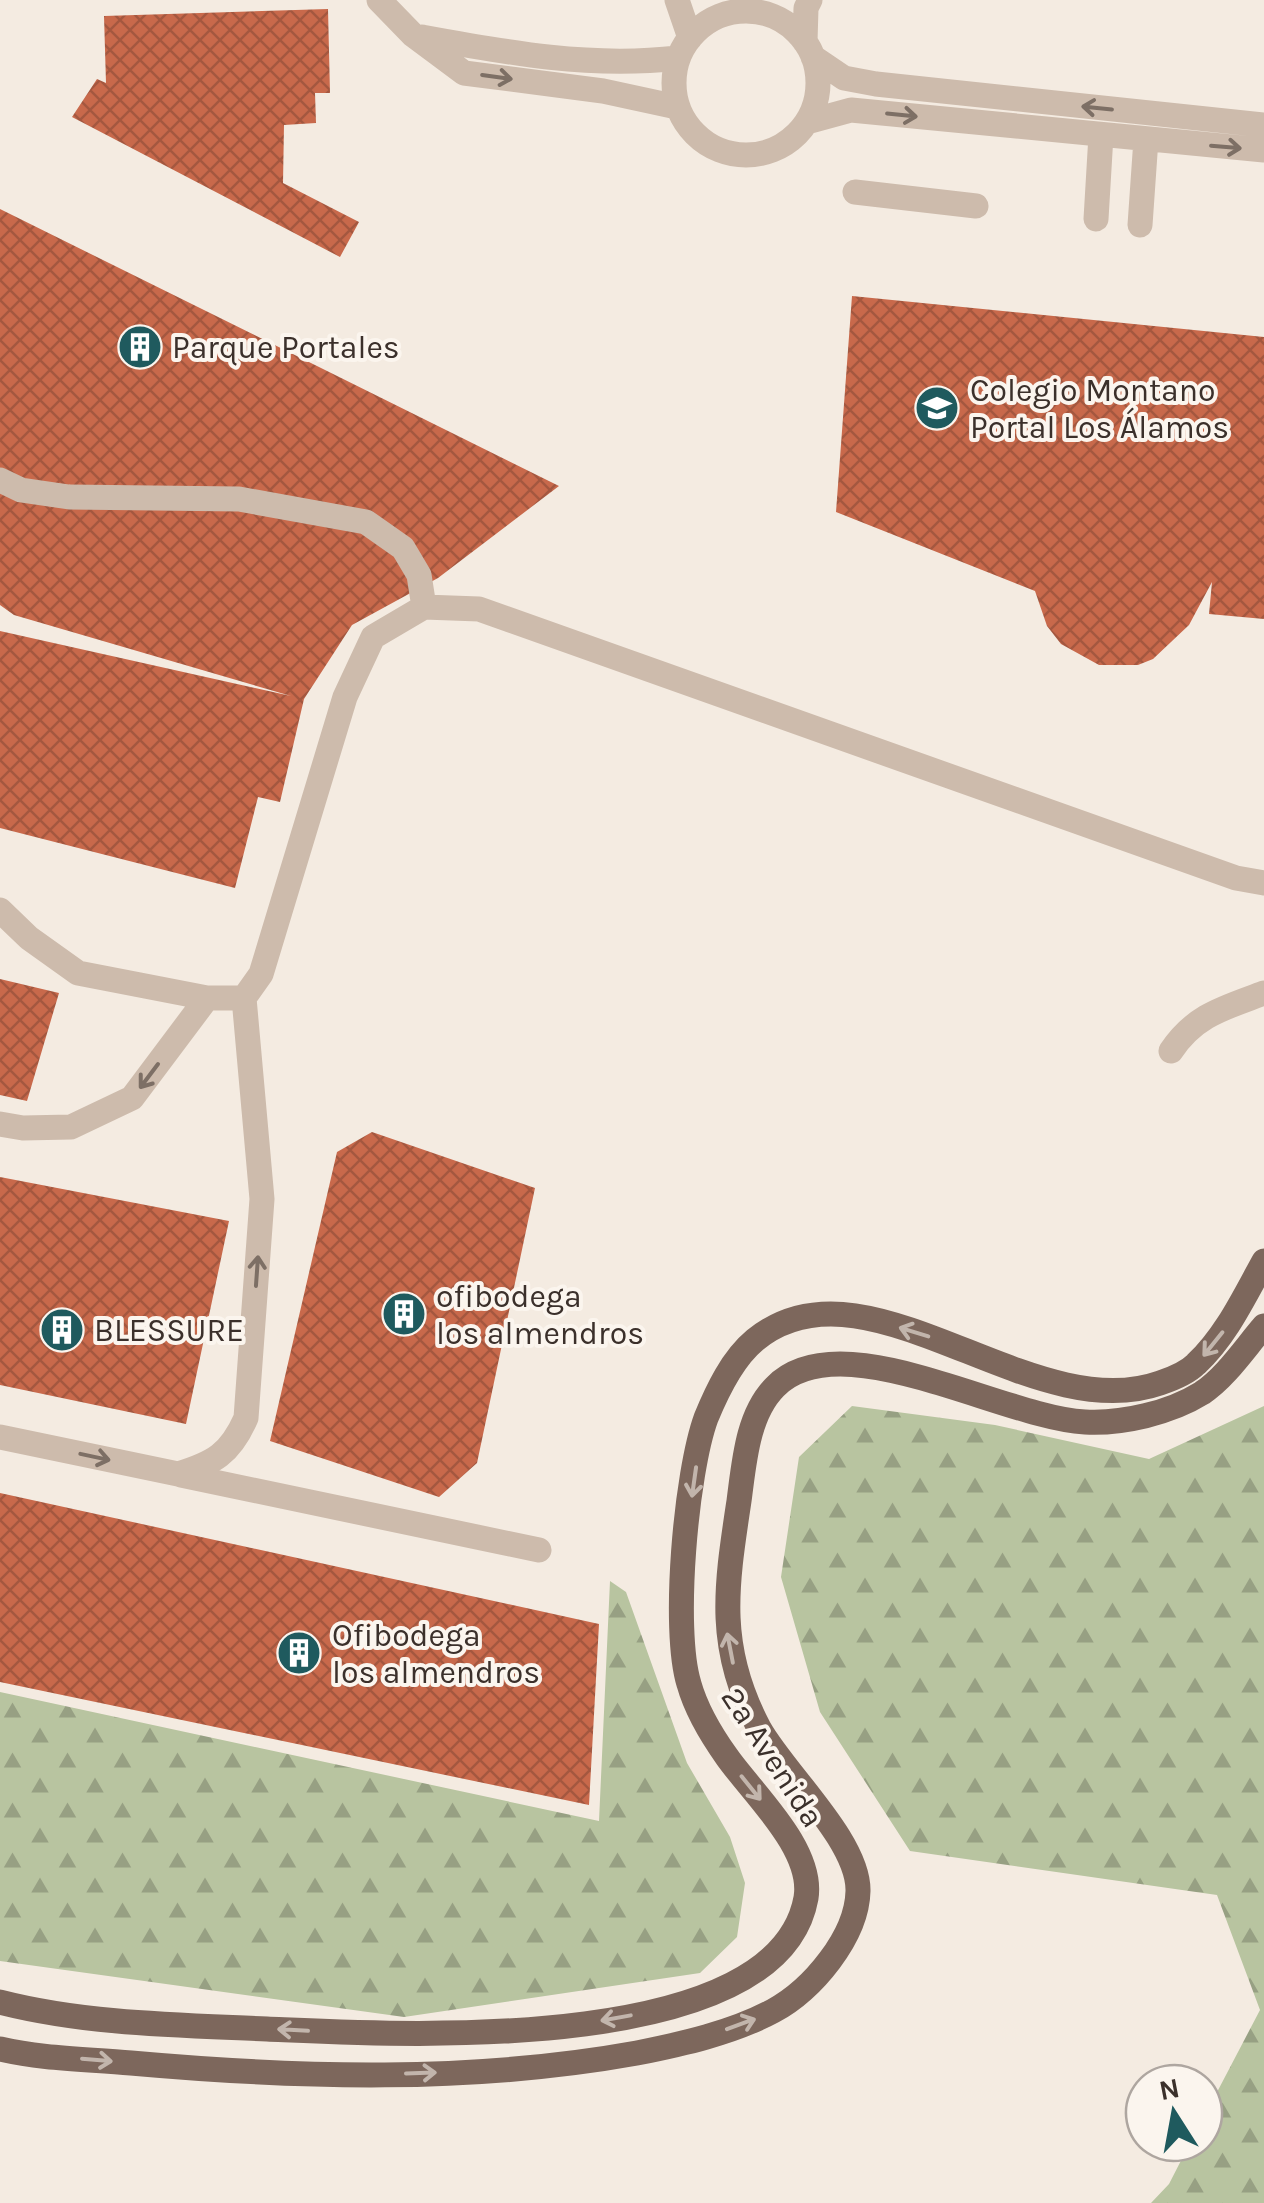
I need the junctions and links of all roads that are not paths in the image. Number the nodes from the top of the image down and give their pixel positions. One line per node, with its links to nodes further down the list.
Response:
1 (378, 0): 7 (street)
2 (677, 0): 8 (street)
3 (704, 0): 6 (street)
4 (810, 0): 9 (street)
5 (765, 6): 6 (street); 9 (street)
6 (729, 14): 8 (street)
7 (412, 35): 8 (street); 10 (street, one-way to 10)
8 (684, 48): 10 (street)
9 (809, 49): 11 (street); 12 (street, one-way to 9)
10 (677, 107): 11 (street)
11 (807, 122): 13 (street, one-way to 13)
12 (1264, 125)
13 (1101, 136): 14 (street); 18 (street)
14 (1146, 139): 15 (street, one-way to 15); 19 (street)
15 (1264, 150)
16 (855, 192): 17 (street)
17 (976, 206)
18 (1096, 220)
19 (1140, 225)
20 (0, 480): 21 (street)
21 (424, 607): 22 (street); 26 (street)
22 (1264, 883)
23 (0, 910): 25 (street)
24 (1264, 993): 27 (street)
25 (207, 998): 26 (street); 28 (street, one-way to 28)
26 (244, 998): 32 (street, one-way to 26)
27 (1170, 1051)
28 (0, 1124)
29 (1264, 1261): 34 (main road, 2a Avenida, one-way to 34)
30 (1264, 1326): 35 (main road, 2a Avenida, one-way to 30)
31 (0, 1436): 32 (street, one-way to 32)
32 (178, 1474): 33 (street)
33 (538, 1550)
34 (0, 2002)
35 (0, 2050)

